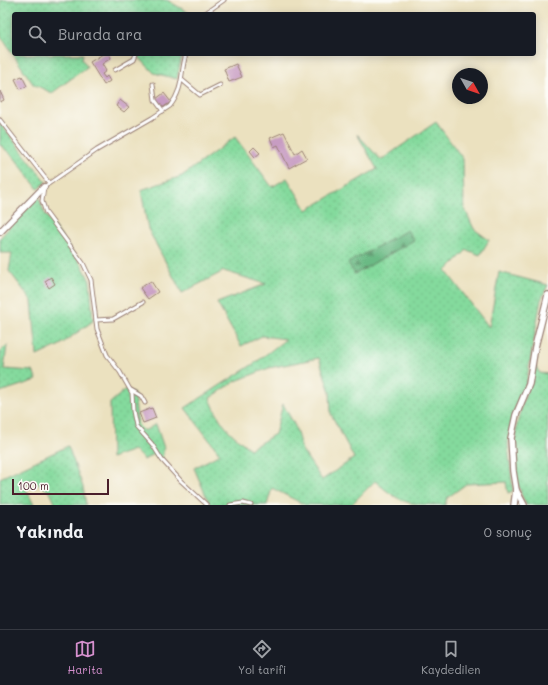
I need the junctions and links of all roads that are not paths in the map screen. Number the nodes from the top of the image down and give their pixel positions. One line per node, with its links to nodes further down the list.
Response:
1 (224, 0): 2 (lane)
2 (207, 12)
3 (135, 56): 5 (lane)
4 (185, 56): 6 (lane)
5 (115, 70)
6 (182, 80): 8 (lane); 9 (lane)
7 (153, 84): 9 (lane)
8 (220, 85)
9 (163, 111): 11 (lane)
10 (0, 120): 11 (lane)
11 (46, 185): 12 (street); 15 (lane)
12 (0, 232)
13 (548, 295): 18 (street)
14 (143, 302): 15 (lane)
15 (96, 320): 16 (lane)
16 (129, 389): 17 (lane); 19 (lane)
17 (145, 402)
18 (516, 490): 22 (street); 23 (street)
19 (208, 505)
20 (230, 505): 21 (lane)
21 (251, 505)
22 (514, 505)
23 (524, 505)

